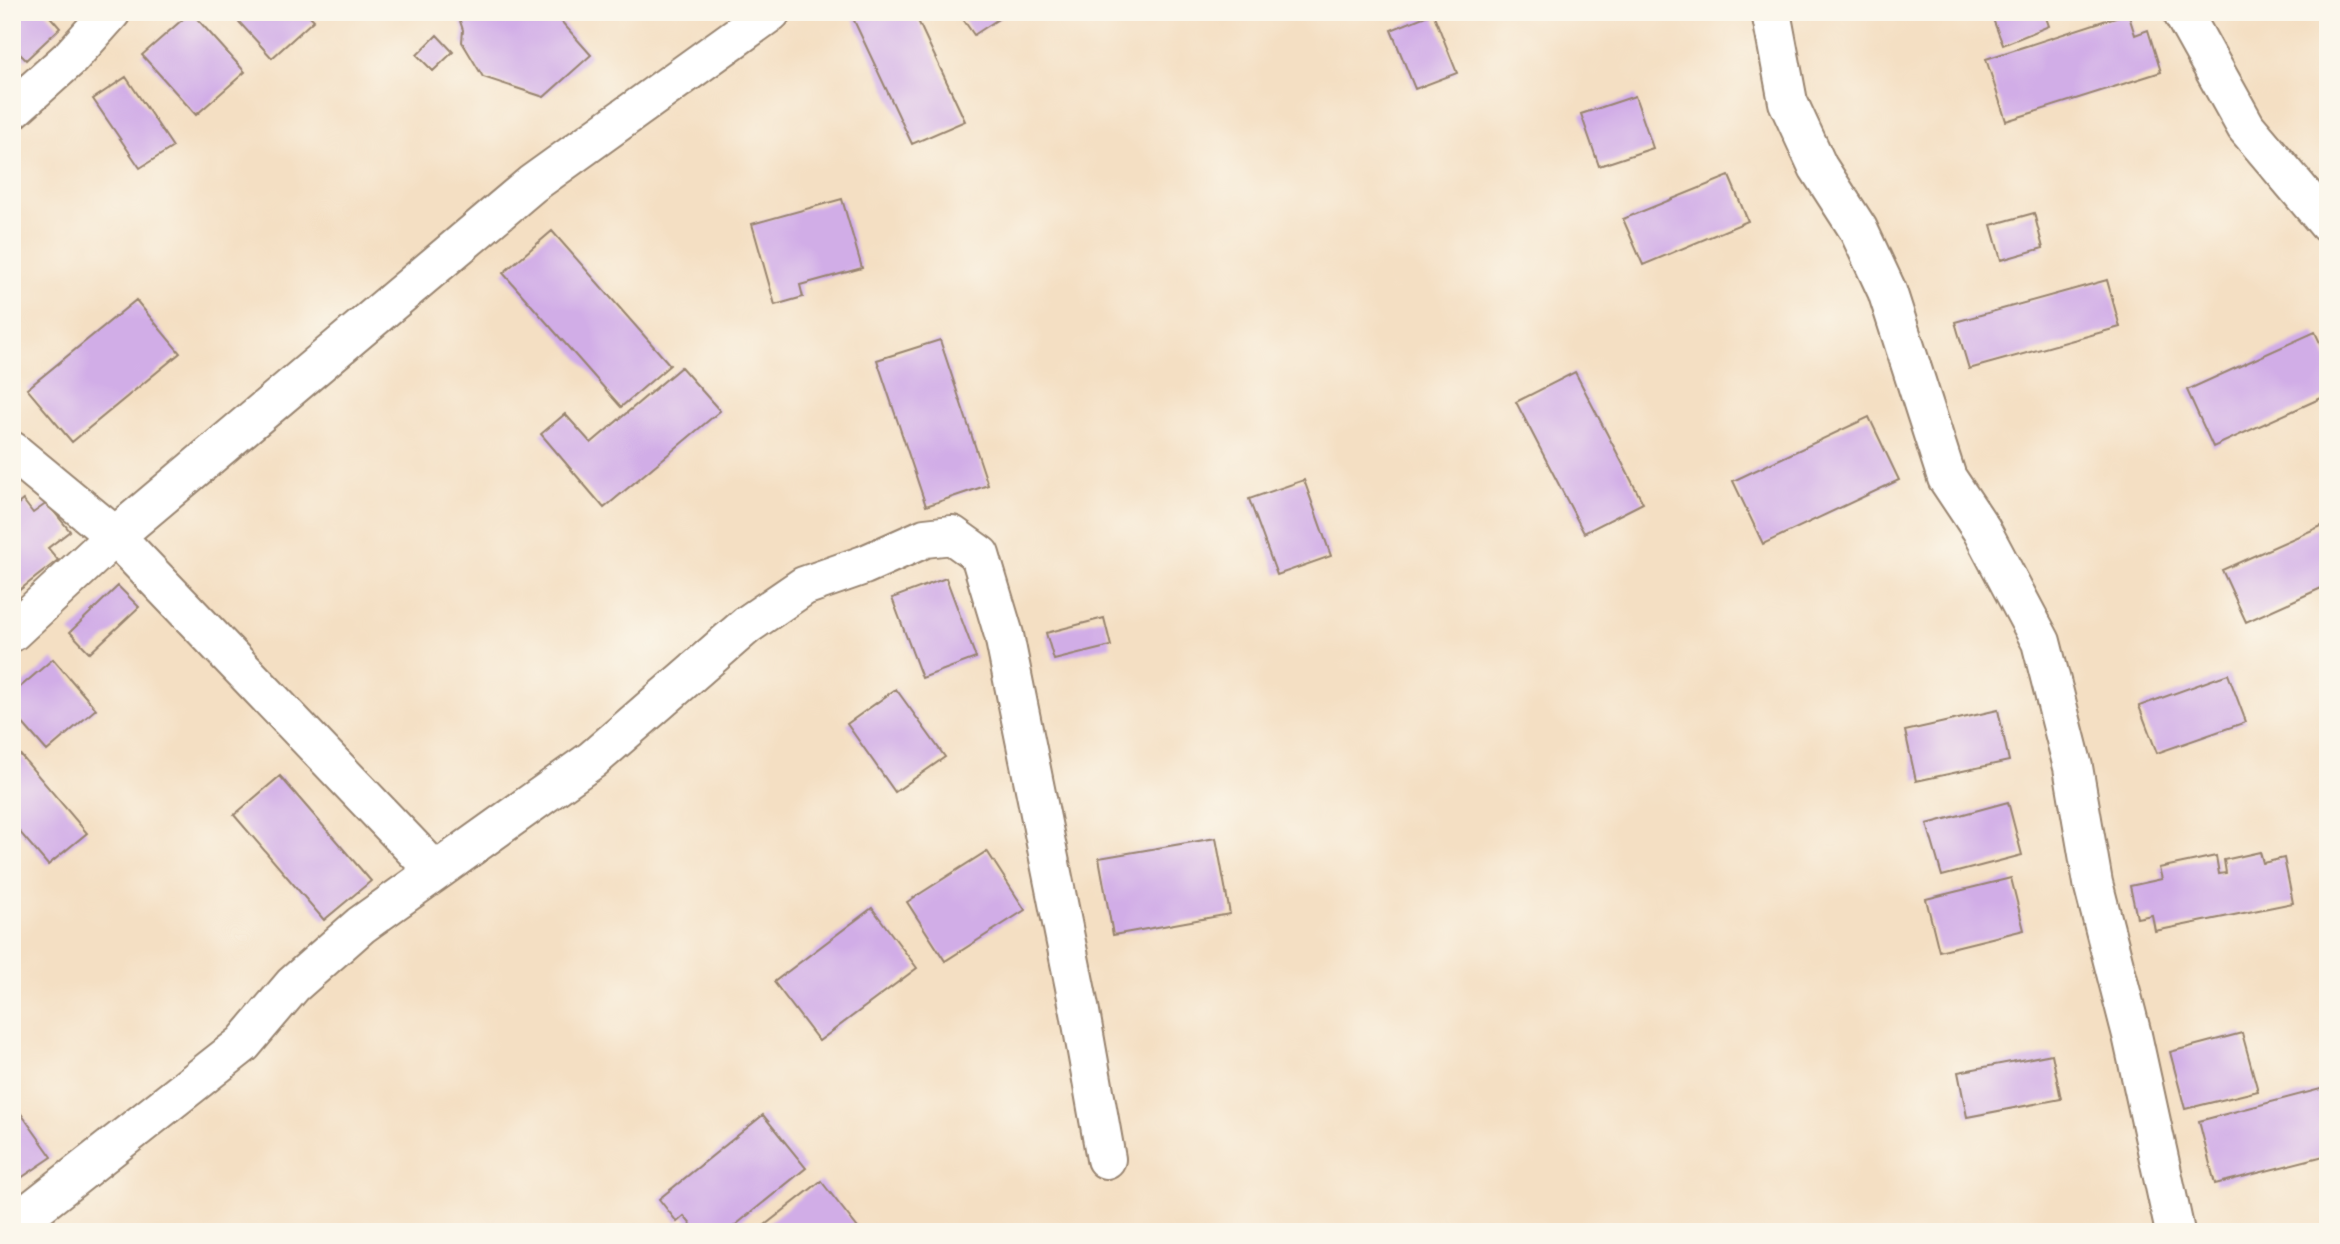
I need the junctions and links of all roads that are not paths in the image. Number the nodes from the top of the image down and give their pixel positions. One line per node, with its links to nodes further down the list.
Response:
1 (111, 12): 5 (street)
2 (771, 12): 8 (street)
3 (1771, 12): 13 (street)
4 (2182, 12): 6 (street)
5 (12, 110)
6 (2328, 224)
7 (12, 451): 8 (street)
8 (115, 536): 9 (street); 10 (street)
9 (12, 632)
10 (435, 871): 11 (street); 12 (street)
11 (1106, 1159)
12 (12, 1226)
13 (2175, 1232)

